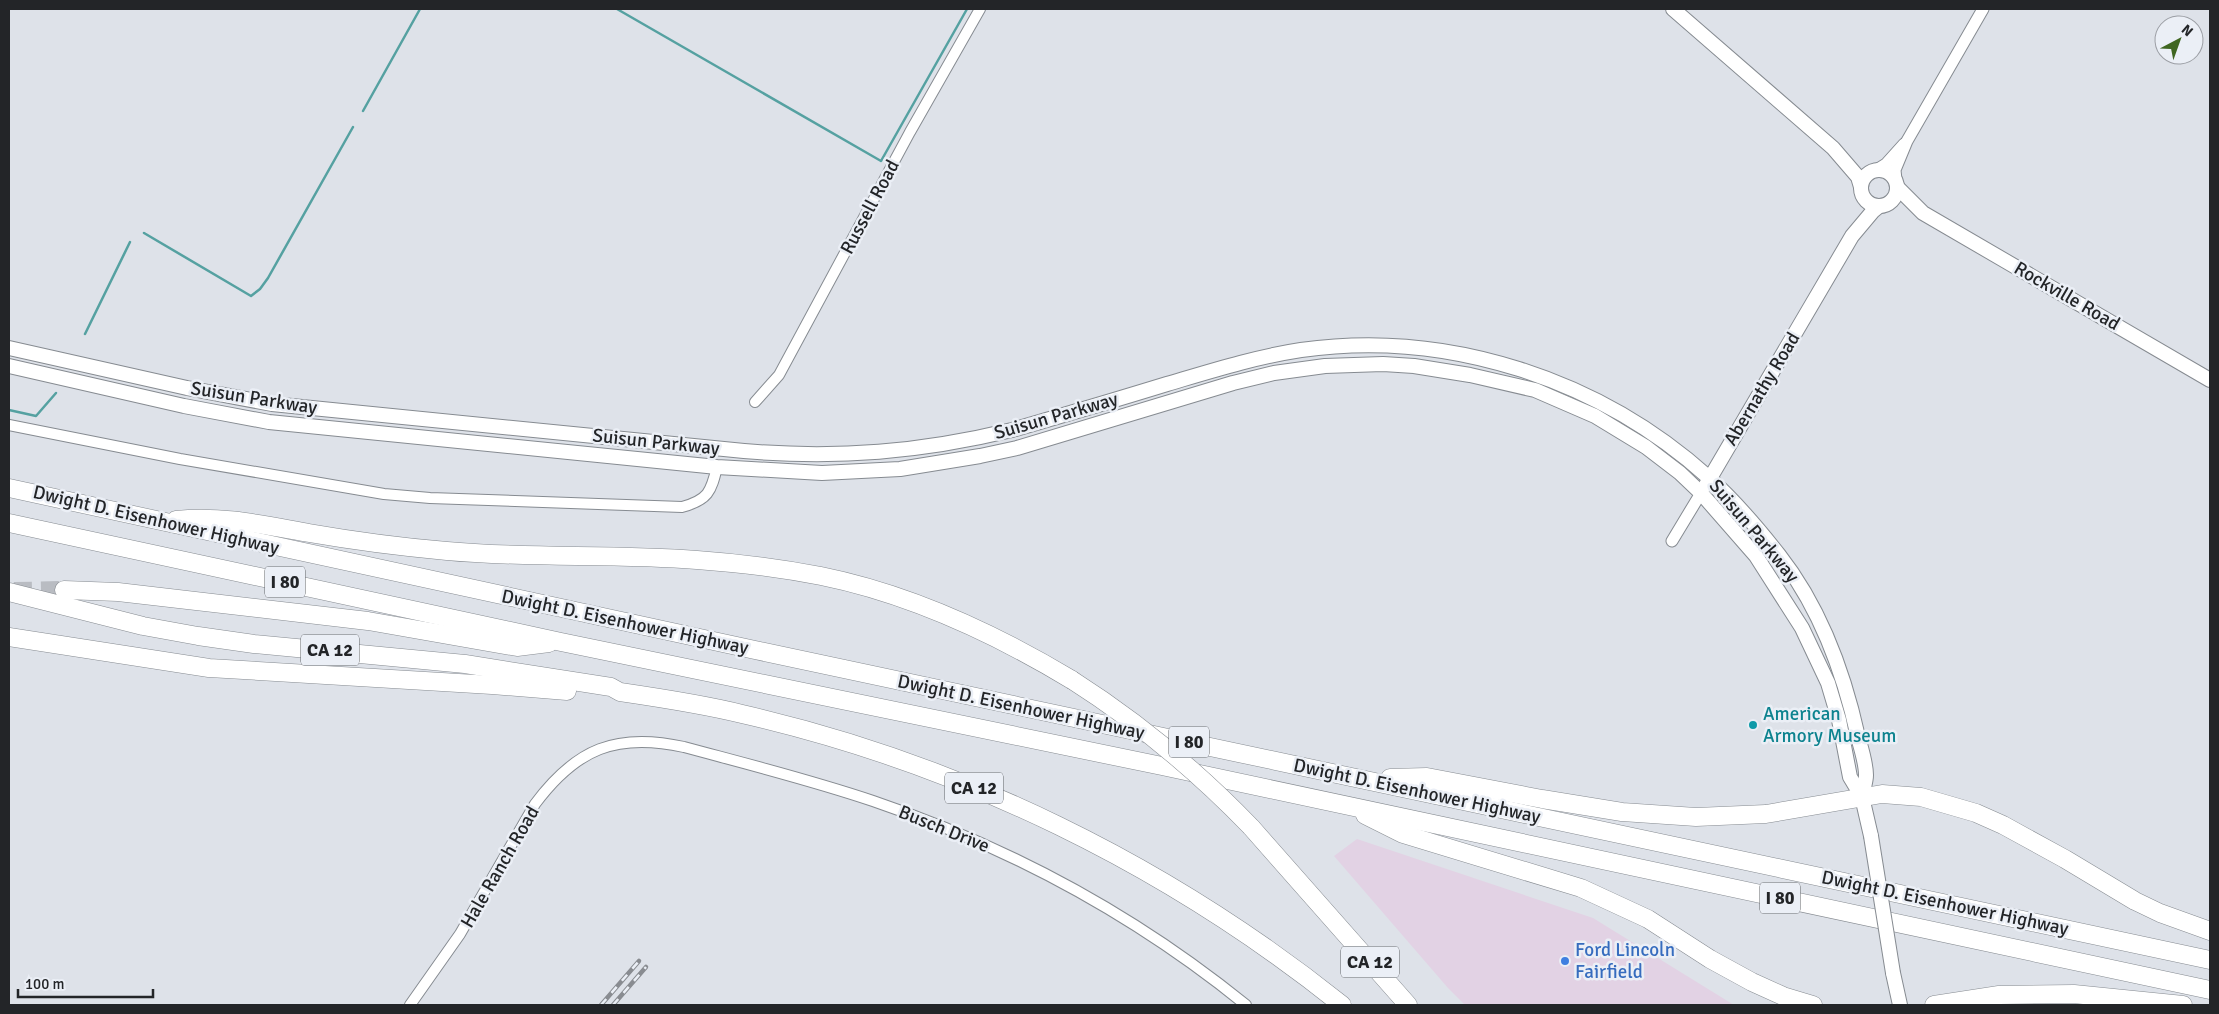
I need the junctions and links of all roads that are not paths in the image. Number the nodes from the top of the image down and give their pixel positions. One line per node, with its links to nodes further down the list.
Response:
1 (980, 9): 15 (street, Russell Road)
2 (1673, 9): 5 (main road)
3 (1983, 9): 4 (street)
4 (1907, 141): 6 (street); 7 (street)
5 (1834, 148): 6 (main road); 8 (main road)
6 (1876, 170): 7 (main road); 8 (main road)
7 (1897, 184): 9 (main road); 10 (main road, Rockville Road)
8 (1862, 192): 9 (main road); 11 (main road, Abernathy Road)
9 (1883, 206): 10 (main road, Rockville Road); 11 (main road, Abernathy Road)
10 (1923, 213): 14 (main road, Rockville Road)
11 (1852, 236): 18 (main road, Abernathy Road)
12 (9, 348): 18 (main road, Suisun Parkway)
13 (9, 366): 17 (main road, Suisun Parkway)
14 (2210, 380)
15 (755, 402)
16 (9, 425): 17 (street)
17 (717, 467): 20 (main road, Suisun Parkway)
18 (1709, 478): 20 (main road, Abernathy Road); 31 (main road, Suisun Parkway)
19 (9, 488): 21 (highway, Dwight D. Eisenhower Highway / I 80)
20 (1701, 493): 23 (street, Abernathy Road); 31 (main road, Suisun Parkway)
21 (168, 521): 30 (highway, Dwight D. Eisenhower Highway / I 80); 33 (highway, CA 12, bridge)
22 (9, 523): 27 (highway, Dwight D. Eisenhower Highway / I 80)
23 (1672, 541)
24 (64, 590): 27 (highway)
25 (9, 592): 28 (highway, CA 12)
26 (9, 637): 28 (highway)
27 (561, 642): 32 (highway, Dwight D. Eisenhower Highway / I 80)
28 (620, 692): 36 (highway, CA 12)
29 (606, 746): 38 (street, Hale Ranch Road); 39 (street, Busch Drive)
30 (1358, 778): 31 (highway); 35 (highway, Dwight D. Eisenhower Highway / I 80)
31 (1862, 796): 34 (highway); 45 (main road, Suisun Parkway, bridge)
32 (1350, 806): 37 (highway, Dwight D. Eisenhower Highway / I 80); 44 (highway)
33 (1331, 919): 42 (highway, CA 12); 43 (highway)
34 (2210, 931)
35 (2210, 960)
36 (1294, 967): 40 (highway); 41 (highway, CA 12)
37 (2210, 990)
38 (410, 1005)
39 (1246, 1005)
40 (1336, 1005)
41 (1342, 1005)
42 (1408, 1005)
43 (1422, 1005)
44 (1813, 1005)
45 (1900, 1005)
46 (1934, 1005): 47 (highway)
47 (2183, 1005)

